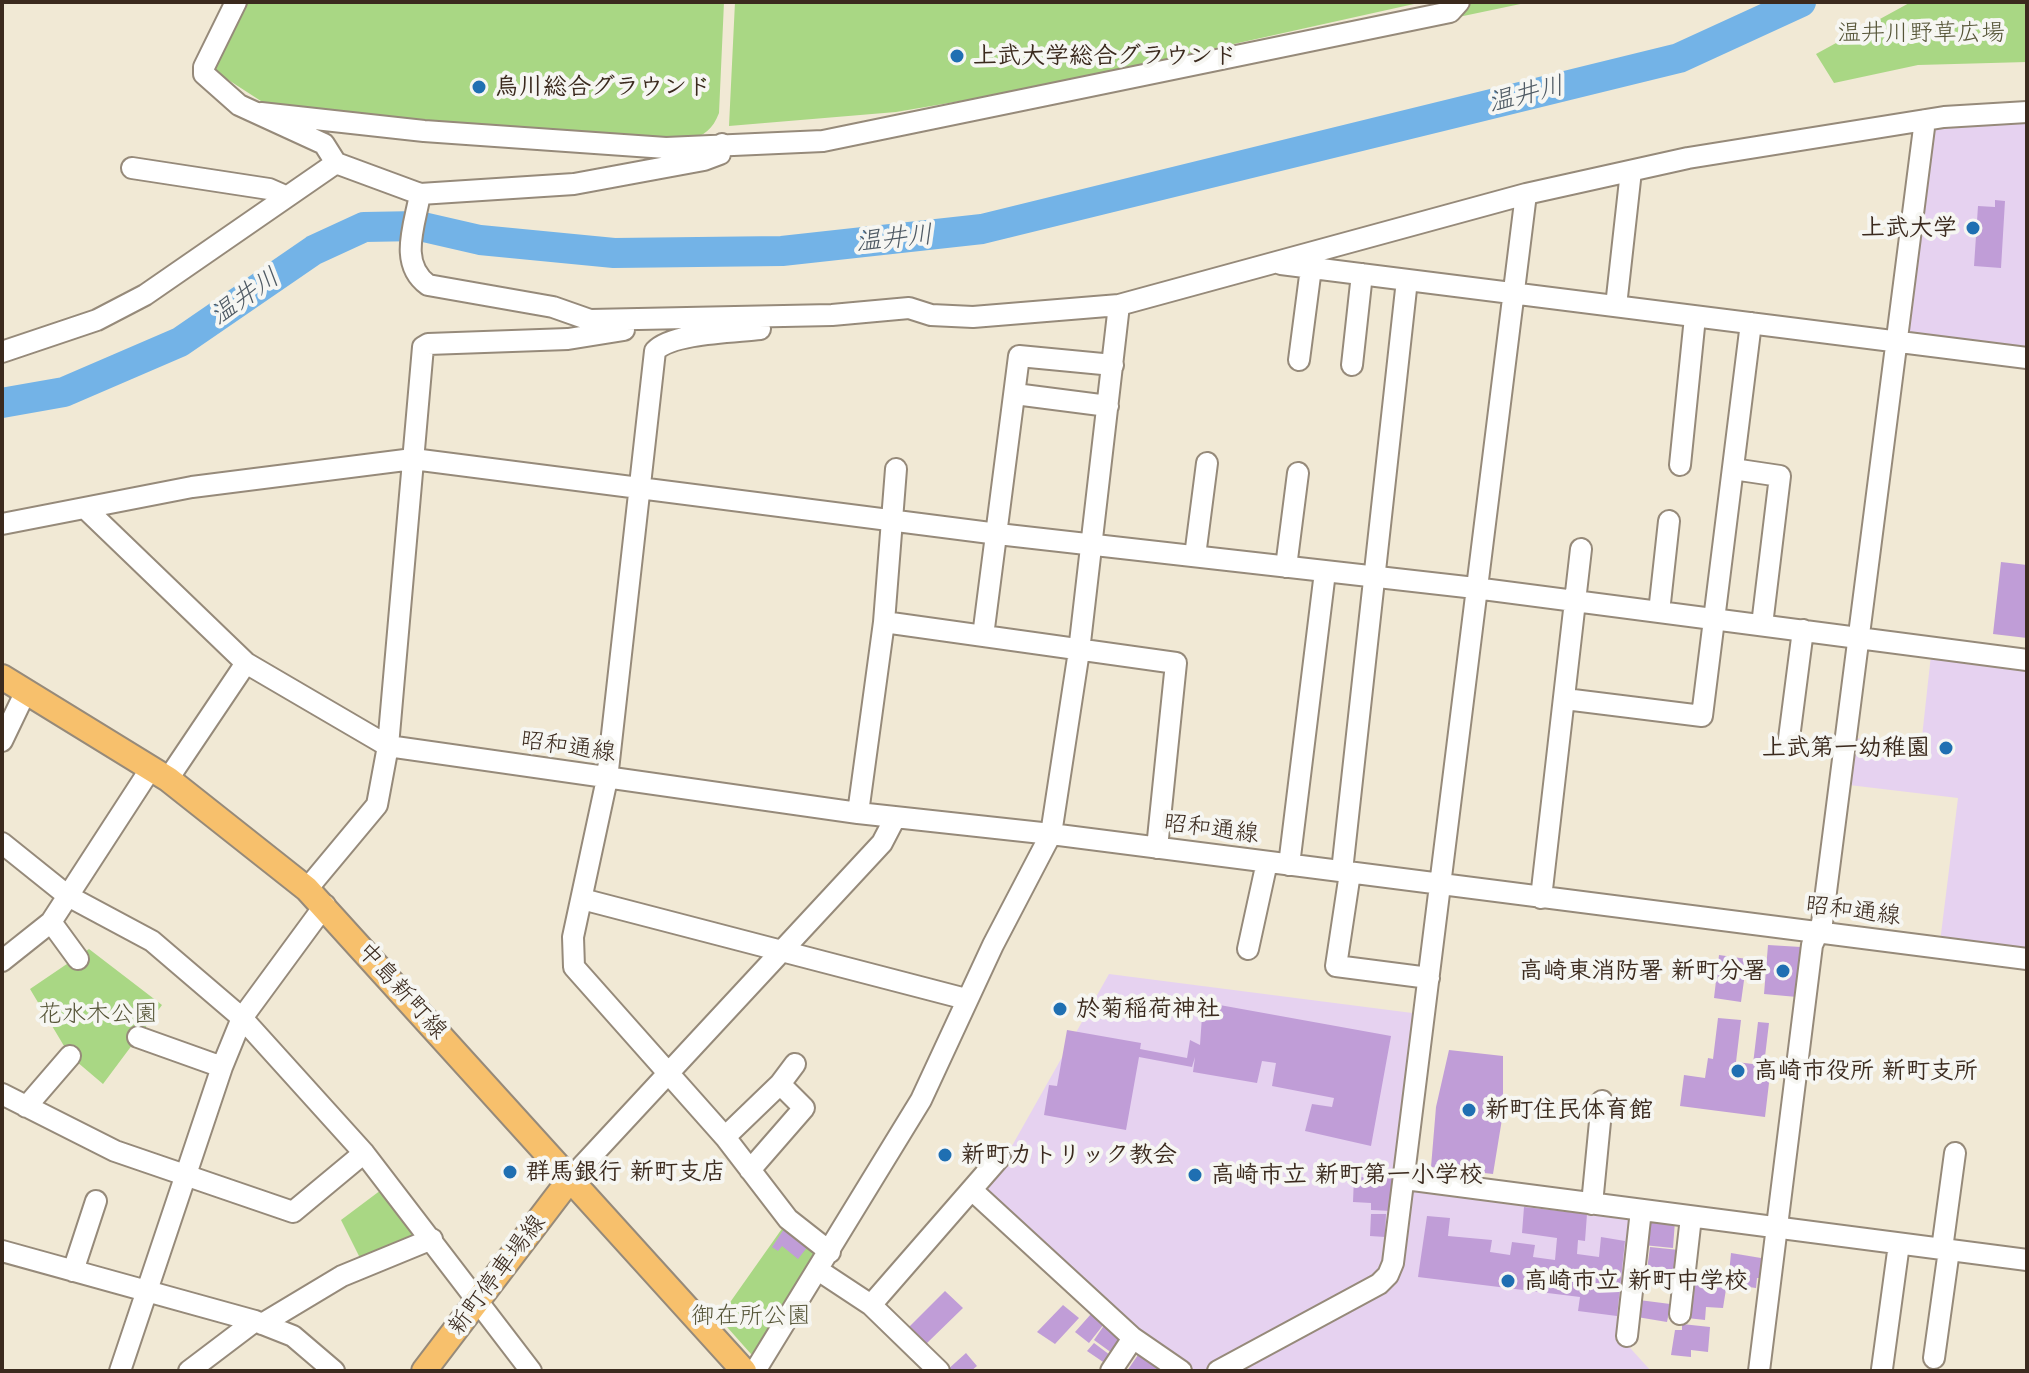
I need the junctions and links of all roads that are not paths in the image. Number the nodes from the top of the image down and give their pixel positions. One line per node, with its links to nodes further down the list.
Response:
1 (236, 2): 4 (street)
2 (1459, 2): 6 (street)
3 (2027, 112): 5 (street)
4 (261, 113): 6 (street); 7 (street)
5 (1925, 120): 9 (street); 24 (street)
6 (722, 144): 12 (street)
7 (336, 163): 11 (street); 12 (street)
8 (132, 168): 11 (street)
9 (1631, 171): 10 (street); 19 (street)
10 (1526, 194): 13 (street); 17 (street)
11 (285, 196): 25 (street)
12 (419, 198): 22 (street)
13 (1270, 263): 14 (street); 18 (street)
14 (1311, 268): 15 (street); 27 (street)
15 (1362, 274): 16 (street); 29 (street)
16 (1407, 280): 17 (street); 49 (street)
17 (1511, 293): 19 (street); 50 (street)
18 (1110, 306): 20 (street); 28 (street)
19 (1616, 306): 21 (street)
20 (801, 317): 22 (street); 38 (street)
21 (1695, 317): 23 (street); 34 (street)
22 (644, 320): 32 (street)
23 (1751, 323): 24 (street); 36 (street)
24 (1898, 341): 26 (street); 58 (street)
25 (2, 352)
26 (2027, 358)
27 (1299, 360)
28 (1113, 365): 30 (street); 31 (street)
29 (1352, 365)
30 (1015, 394): 31 (street); 43 (street)
31 (1108, 406): 44 (street)
32 (413, 459): 38 (street); 39 (street); 66 (street)
33 (1207, 463): 46 (street)
34 (1680, 465)
35 (896, 469): 40 (street)
36 (1733, 469): 53 (street); 55 (street)
37 (1298, 473): 47 (street)
38 (638, 486): 40 (street); 69 (street)
39 (86, 509): 42 (street); 61 (street)
40 (895, 518): 43 (street); 54 (street)
41 (1669, 521): 52 (street)
42 (2, 524)
43 (998, 534): 44 (street); 57 (street)
44 (1091, 542): 46 (street); 59 (street)
45 (1581, 549): 51 (street)
46 (1195, 556): 47 (street)
47 (1286, 567): 48 (street)
48 (1325, 572): 49 (street); 76 (street)
49 (1374, 578): 50 (street); 77 (street)
50 (1475, 588): 51 (street); 78 (street)
51 (1576, 601): 52 (street); 64 (street)
52 (1659, 612): 53 (street)
53 (1714, 619): 55 (street); 64 (street)
54 (884, 622): 57 (street); 70 (street)
55 (1762, 625): 56 (street)
56 (1803, 630): 58 (street); 67 (street)
57 (983, 636): 59 (street)
58 (1860, 637): 60 (street); 84 (street)
59 (1079, 651): 72 (street); 74 (street)
60 (2027, 660)
61 (246, 663): 66 (street); 68 (street)
62 (2, 677): 63 (main road, 中島新町線)
63 (26, 691): 65 (street); 68 (main road, 中島新町線)
64 (1565, 699): 81 (street)
65 (2, 741)
66 (388, 746): 69 (street, 昭和通線); 80 (street)
67 (1788, 746)
68 (160, 773): 79 (street); 80 (main road, 中島新町線)
69 (607, 779): 70 (street, 昭和通線); 82 (street)
70 (858, 813): 71 (street, 昭和通線)
71 (895, 818): 72 (street, 昭和通線); 85 (street)
72 (1051, 834): 74 (street, 昭和通線); 91 (street)
73 (2, 843): 79 (street)
74 (1157, 848): 75 (street, 昭和通線)
75 (1267, 862): 76 (street, 昭和通線); 86 (street)
76 (1289, 865): 77 (street, 昭和通線)
77 (1346, 872): 78 (street, 昭和通線); 90 (street)
78 (1440, 885): 81 (street, 昭和通線); 90 (street)
79 (68, 896): 83 (street); 92 (street)
80 (316, 897): 92 (street); 107 (main road, 中島新町線)
81 (1541, 898): 84 (street, 昭和通線)
82 (582, 899): 85 (street); 97 (street)
83 (51, 922): 87 (street); 89 (street)
84 (1817, 932): 88 (street, 昭和通線); 114 (street)
85 (781, 949): 91 (street); 97 (street)
86 (1248, 949)
87 (78, 959)
88 (2027, 959)
89 (2, 961)
90 (1429, 978): 108 (street)
91 (966, 999): 119 (street)
92 (242, 1018): 96 (street); 102 (street)
93 (138, 1037): 96 (street)
94 (70, 1056): 100 (street)
95 (795, 1064): 98 (street)
96 (222, 1067): 106 (street)
97 (666, 1072): 101 (street); 107 (street)
98 (780, 1084): 101 (street); 105 (street)
99 (1602, 1101): 111 (street)
100 (10, 1104): 106 (street)
101 (725, 1137): 105 (street)
102 (364, 1153): 106 (street); 115 (street)
103 (1955, 1153): 117 (street)
104 (1000, 1157): 109 (street)
105 (750, 1170): 119 (street)
106 (187, 1177): 123 (street)
107 (571, 1178): 124 (main road, 新町停車場線); 137 (main road, 中島新町線)
108 (1405, 1179): 111 (street); 142 (street)
109 (973, 1191): 125 (street); 129 (street)
110 (96, 1201): 122 (street)
111 (1592, 1204): 112 (street)
112 (1641, 1210): 113 (street); 128 (street)
113 (1691, 1217): 114 (street); 126 (street)
114 (1777, 1229): 116 (street); 143 (street)
115 (432, 1239): 124 (street); 127 (street)
116 (1899, 1244): 117 (street); 131 (street)
117 (1946, 1250): 120 (street); 130 (street)
118 (2, 1251): 122 (street)
119 (830, 1252): 121 (street)
120 (2027, 1260)
121 (818, 1270): 125 (street); 138 (street)
122 (73, 1271): 123 (street)
123 (147, 1292): 127 (street); 132 (street)
124 (479, 1300): 135 (main road, 新町停車場線); 136 (street)
125 (871, 1305): 139 (street)
126 (1680, 1314)
127 (258, 1322): 133 (street); 134 (street)
128 (1627, 1336)
129 (1133, 1338): 140 (street); 141 (street)
130 (1934, 1358)
131 (1882, 1369)
132 (120, 1371)
133 (189, 1371)
134 (334, 1371)
135 (424, 1371)
136 (531, 1371)
137 (744, 1371)
138 (755, 1371)
139 (939, 1371)
140 (1111, 1371)
141 (1181, 1371)
142 (1218, 1371)
143 (1759, 1371)

